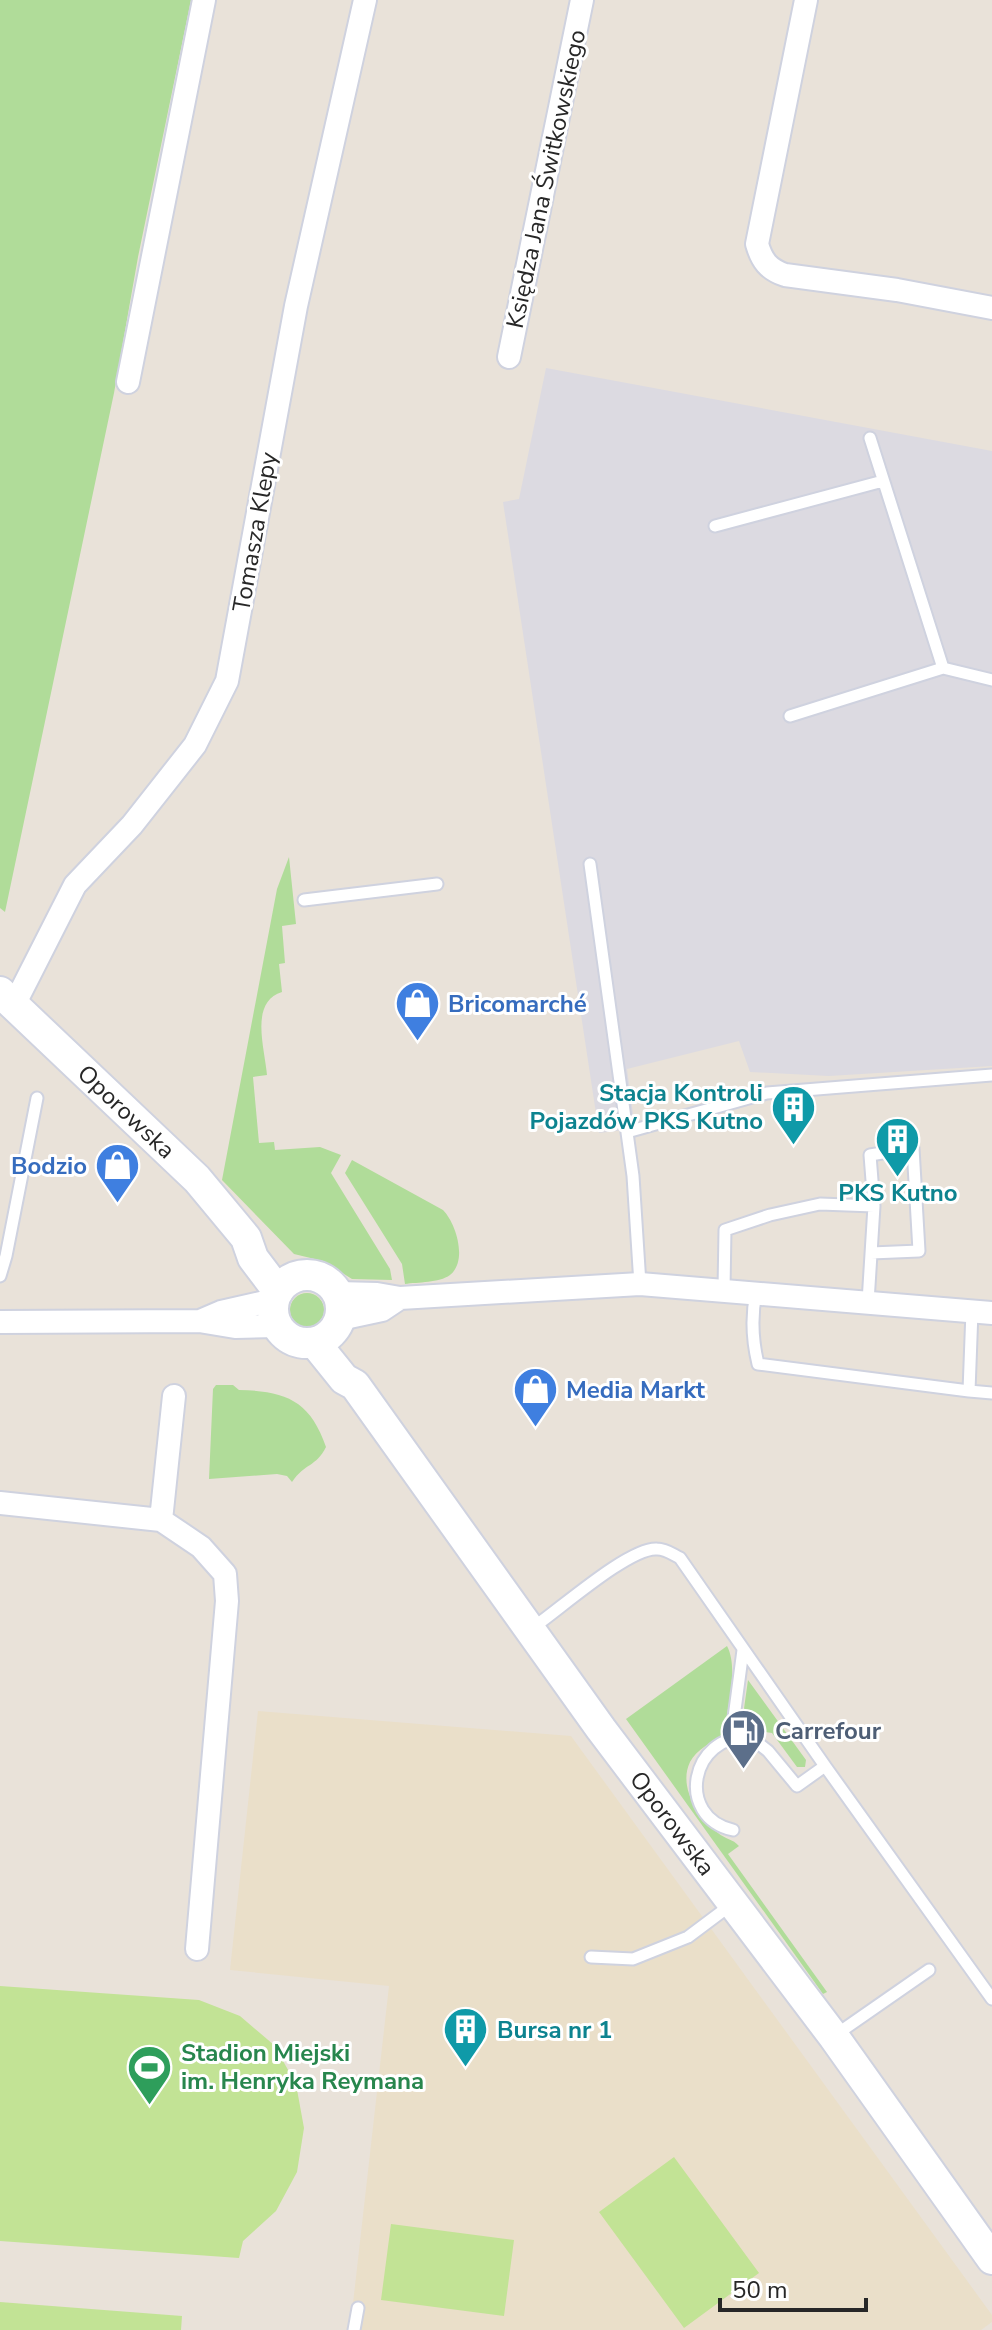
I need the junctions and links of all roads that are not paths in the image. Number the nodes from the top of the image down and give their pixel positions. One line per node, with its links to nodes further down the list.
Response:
1 (204, 0): 7 (street)
2 (365, 0): 17 (street, Tomasza Klepy)
3 (582, 0): 6 (street, Księdza Jana Świtkowskiego)
4 (806, 0): 5 (street)
5 (992, 308)
6 (509, 357)
7 (128, 382)
8 (870, 438): 9 (lane)
9 (883, 481): 10 (lane); 11 (lane)
10 (715, 526)
11 (943, 668): 12 (lane); 13 (lane)
12 (992, 680)
13 (790, 716)
14 (590, 864): 20 (lane)
15 (437, 884): 16 (lane)
16 (304, 900)
17 (7, 998): 27 (street, Oporowska)
18 (992, 1075): 20 (lane)
19 (37, 1098): 23 (lane)
20 (627, 1132): 24 (lane)
21 (874, 1206): 22 (lane); 22 (lane); 25 (lane)
22 (871, 1253): 28 (lane)
23 (0, 1276)
24 (640, 1284): 25 (street); 30 (street)
25 (724, 1289): 26 (street)
26 (756, 1293): 28 (street); 32 (lane)
27 (283, 1298): 30 (street); 30 (street); 31 (street)
28 (868, 1302): 29 (street)
29 (982, 1312): 32 (lane)
30 (332, 1321): 37 (street, Oporowska)
31 (0, 1322)
32 (969, 1391): 33 (lane)
33 (992, 1393)
34 (174, 1396): 36 (street)
35 (0, 1503): 36 (street)
36 (161, 1520): 43 (street)
37 (530, 1629): 38 (lane); 42 (street, Oporowska)
38 (743, 1650): 39 (lane); 40 (lane)
39 (731, 1740): 40 (lane); 41 (lane)
40 (825, 1766): 46 (lane)
41 (733, 1830)
42 (732, 1904): 44 (lane); 47 (street, Oporowska)
43 (197, 1949)
44 (591, 1957)
45 (929, 1970): 47 (lane)
46 (992, 1999)
47 (834, 2037): 48 (street, Oporowska)
48 (991, 2256)
49 (358, 2308): 50 (lane)
50 (354, 2330)

